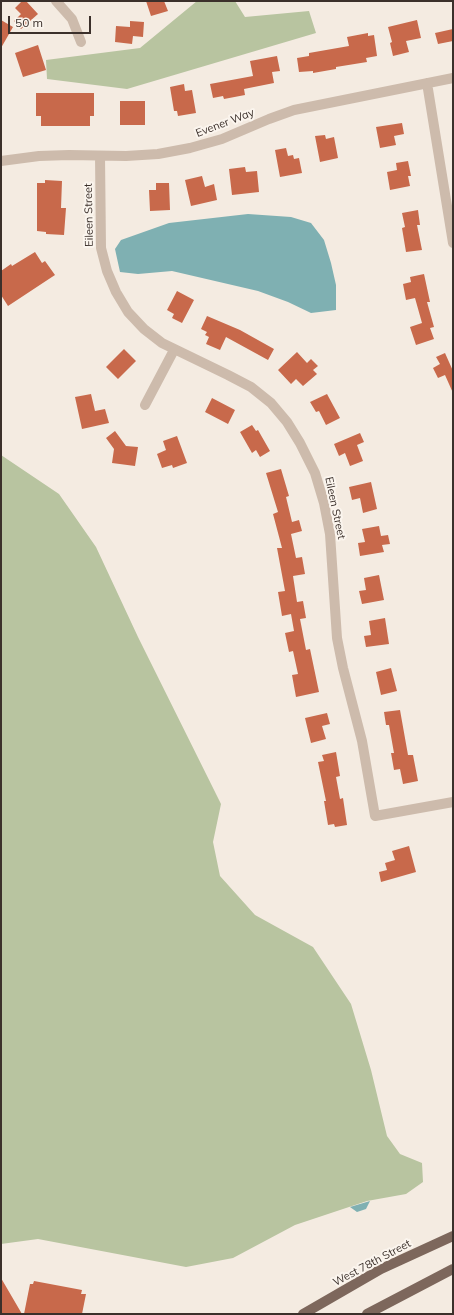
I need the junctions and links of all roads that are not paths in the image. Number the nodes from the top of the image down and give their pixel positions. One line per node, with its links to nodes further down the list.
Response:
1 (56, 1): 2 (street)
2 (81, 42)
3 (453, 78): 4 (street, Evener Way)
4 (427, 83): 5 (street, Evener Way); 7 (street)
5 (100, 156): 6 (street, Evener Way); 8 (street, Eileen Street)
6 (1, 161)
7 (453, 243)
8 (174, 350): 9 (street); 10 (street, Eileen Street)
9 (145, 405)
10 (453, 802)
11 (453, 1236): 13 (main road, West 78th Street)
12 (453, 1269): 14 (main road)
13 (303, 1314)
14 (367, 1314)

